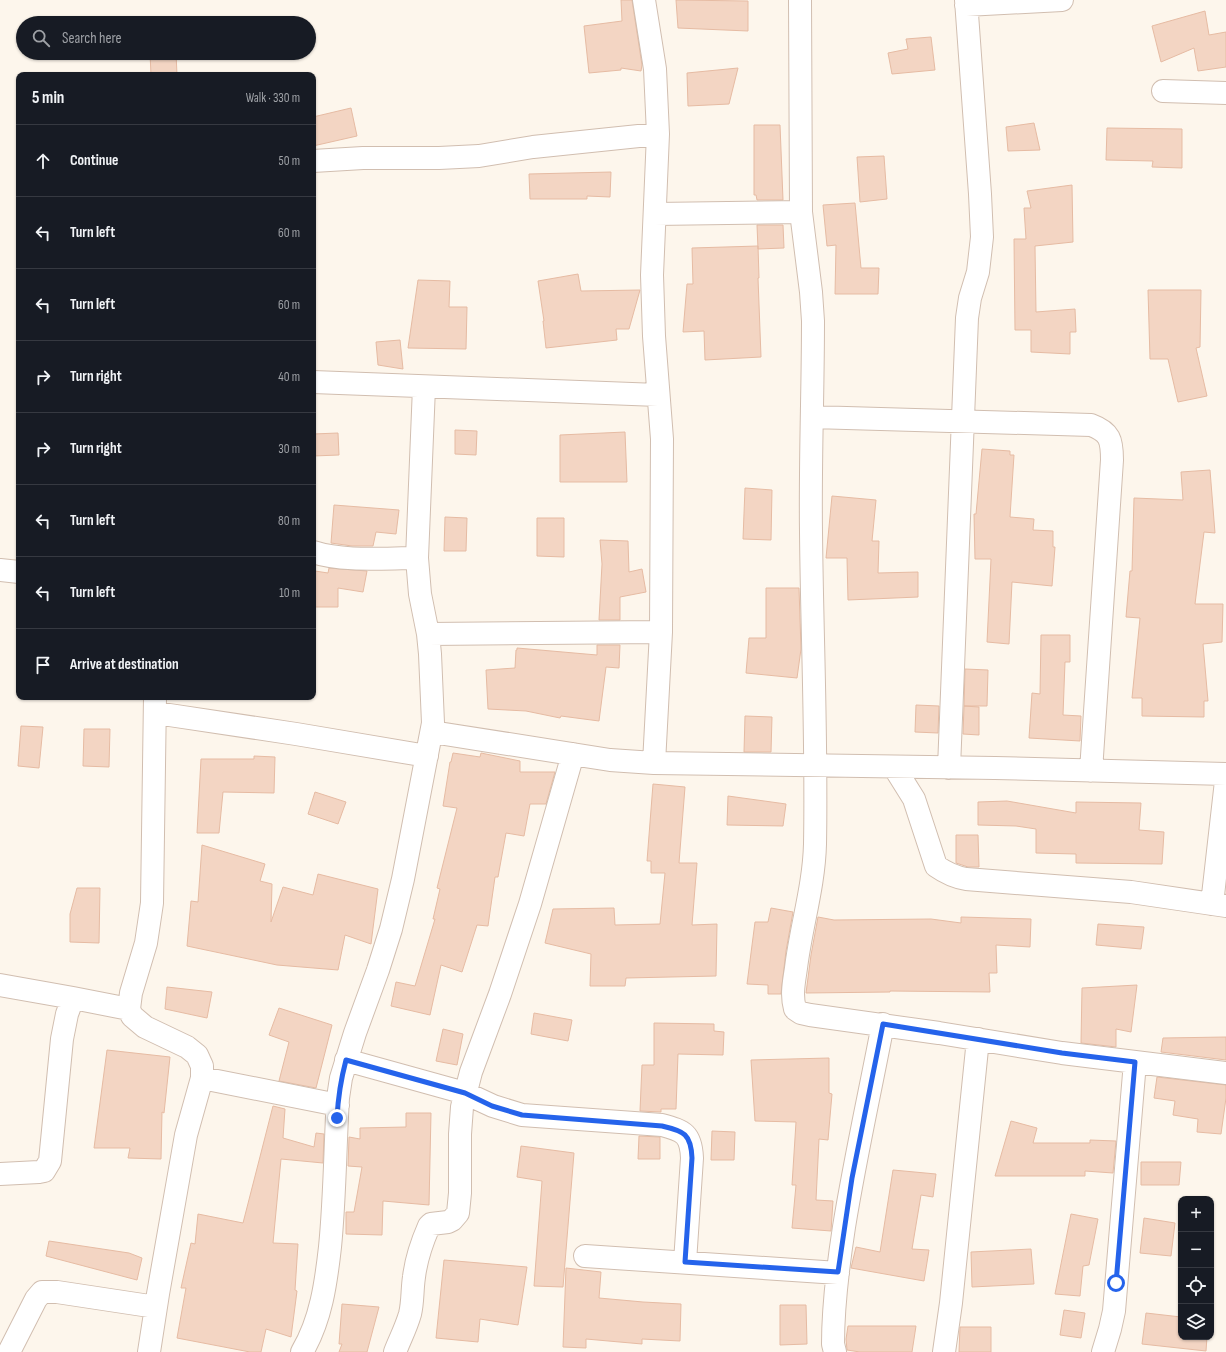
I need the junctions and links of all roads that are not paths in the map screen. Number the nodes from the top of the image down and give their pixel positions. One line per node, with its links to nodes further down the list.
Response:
1 (644, 0): 7 (street)
2 (800, 0): 9 (street)
3 (1062, 0): 4 (street)
4 (966, 2): 15 (street)
5 (1164, 91): 6 (street)
6 (1226, 93)
7 (658, 134): 8 (street); 10 (street)
8 (316, 161)
9 (801, 212): 10 (street); 14 (street)
10 (655, 214): 13 (street)
11 (316, 382): 12 (street)
12 (424, 387): 13 (street); 17 (street)
13 (658, 395): 20 (street)
14 (812, 417): 15 (street); 27 (street)
15 (962, 421): 29 (street); 30 (street)
16 (316, 553): 17 (street)
17 (417, 558): 21 (street)
18 (0, 570): 19 (street)
19 (16, 572)
20 (661, 632): 21 (street); 26 (street)
21 (428, 634): 23 (street)
22 (155, 705): 25 (street); 36 (street)
23 (432, 732): 24 (street); 25 (street)
24 (573, 754): 26 (street); 43 (street)
25 (427, 756): 39 (street)
26 (654, 763): 27 (street)
27 (816, 766): 28 (street); 37 (street)
28 (894, 767): 29 (street); 33 (street)
29 (949, 768): 30 (street)
30 (1091, 771): 31 (street)
31 (1226, 774)
32 (1226, 781): 33 (street)
33 (1219, 905)
34 (0, 986): 35 (street)
35 (73, 998): 36 (street); 45 (street)
36 (129, 1009): 42 (street)
37 (883, 1024): 38 (street); 48 (street)
38 (978, 1039): 40 (street); 55 (street)
39 (346, 1060): 43 (street); 44 (street)
40 (1135, 1062): 41 (street); 56 (street)
41 (1226, 1073)
42 (202, 1078): 44 (street); 49 (street)
43 (465, 1093): 47 (street); 53 (street)
44 (338, 1105): 52 (street)
45 (0, 1174)
46 (585, 1256): 47 (street)
47 (685, 1262): 48 (street)
48 (838, 1272): 54 (street)
49 (156, 1307): 50 (street); 51 (street)
50 (10, 1352)
51 (149, 1352)
52 (302, 1352)
53 (395, 1352)
54 (835, 1352)
55 (944, 1352)
56 (1103, 1352)

